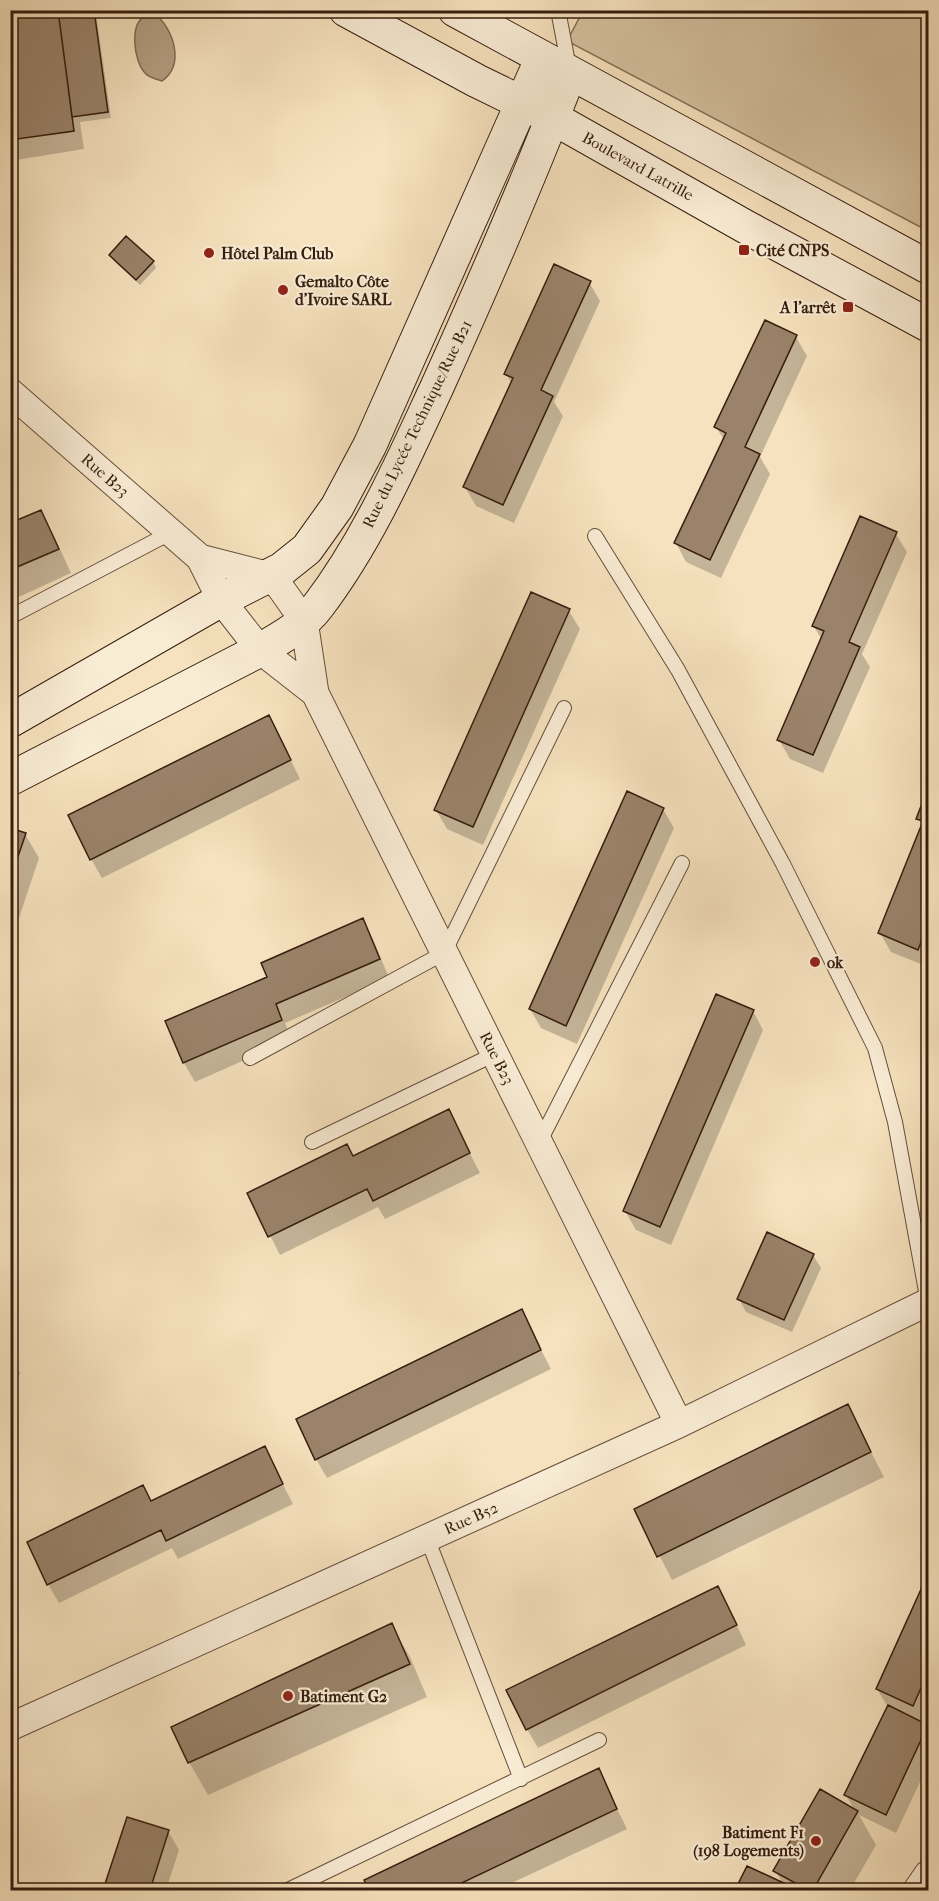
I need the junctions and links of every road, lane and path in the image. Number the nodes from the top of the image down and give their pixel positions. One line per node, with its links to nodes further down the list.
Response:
1 (346, 10): 6 (street, Boulevard Latrille)
2 (455, 10): 4 (street)
3 (558, 10): 5 (lane)
4 (542, 58): 5 (street); 6 (street, Rue du Lycée Technique/Rue B21)
5 (570, 73): 7 (street, Rue du Lycée Technique/Rue B21); 8 (street)
6 (521, 102): 7 (street, Boulevard Latrille); 14 (street, Rue du Lycée Technique/Rue B21)
7 (553, 118): 9 (street, Boulevard Latrille); 17 (street, Rue du Lycée Technique/Rue B21)
8 (928, 267)
9 (928, 325)
10 (10, 392): 11 (street, Rue B23)
11 (172, 532): 13 (street, Rue B23); 16 (lane)
12 (595, 536): 29 (lane)
13 (200, 558): 14 (street); 15 (street)
14 (270, 576): 15 (street, Rue du Lycée Technique/Rue B21); 17 (street)
15 (221, 600): 18 (street); 21 (street, Rue du Lycée Technique/Rue B21)
16 (10, 617)
17 (304, 621): 18 (street, Rue du Lycée Technique/Rue B21); 19 (street)
18 (260, 650): 19 (street); 22 (street, Rue du Lycée Technique/Rue B21)
19 (315, 693): 24 (street, Rue B23)
20 (564, 708): 24 (lane)
21 (10, 721)
22 (10, 779)
23 (682, 863): 28 (lane)
24 (444, 953): 25 (street, Rue B23); 26 (lane)
25 (495, 1054): 27 (lane); 28 (street, Rue B23)
26 (250, 1058)
27 (312, 1142)
28 (539, 1143): 30 (street, Rue B23)
29 (928, 1302): 30 (street, Rue B52)
30 (679, 1424): 31 (street, Rue B52)
31 (427, 1538): 32 (street, Rue B52); 34 (lane)
32 (10, 1727)
33 (599, 1740): 34 (lane)
34 (520, 1779): 36 (lane)
35 (928, 1874): 37 (street)
36 (288, 1890)
37 (917, 1890)

